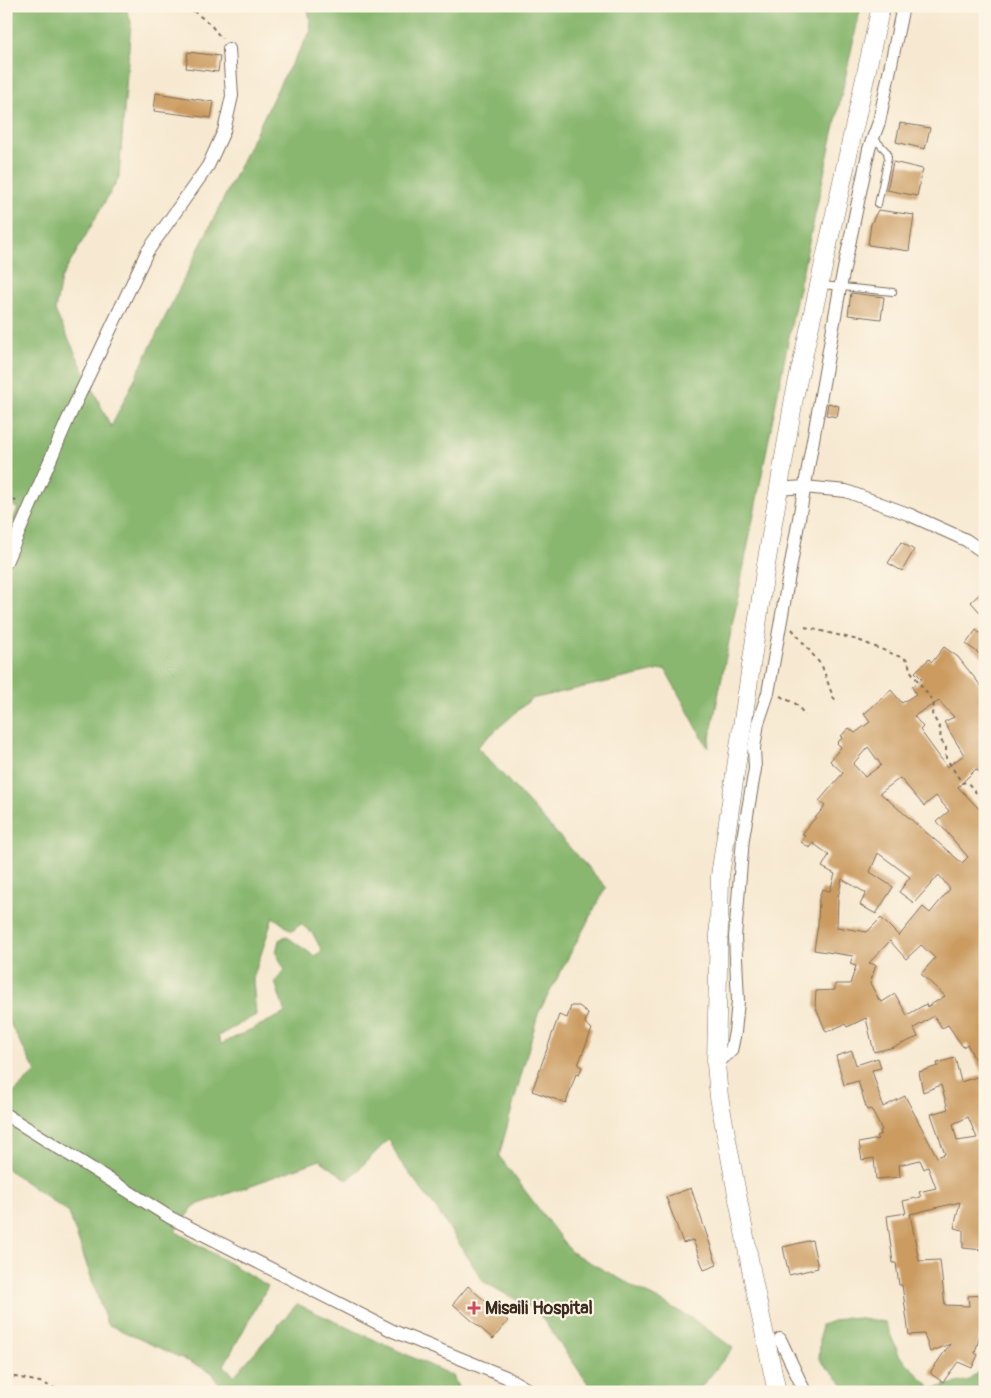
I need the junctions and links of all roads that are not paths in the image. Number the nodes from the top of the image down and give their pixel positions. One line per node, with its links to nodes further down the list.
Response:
1 (881, 6): 6 (main road)
2 (903, 6): 4 (street)
3 (229, 49): 12 (street)
4 (873, 137): 5 (lane); 7 (street)
5 (878, 204)
6 (819, 284): 7 (lane); 10 (main road)
7 (840, 288): 8 (lane); 9 (street)
8 (892, 292)
9 (804, 487): 10 (street); 11 (street); 13 (street)
10 (778, 489): 13 (main road)
11 (985, 552)
12 (6, 562)
13 (716, 1064): 18 (main road)
14 (6, 1115): 17 (street)
15 (780, 1339): 19 (street)
16 (985, 1388): 20 (street)
17 (532, 1392)
18 (777, 1392)
19 (805, 1392)
20 (982, 1392)

